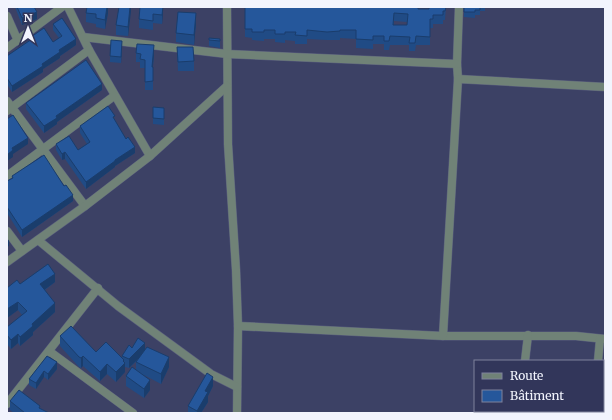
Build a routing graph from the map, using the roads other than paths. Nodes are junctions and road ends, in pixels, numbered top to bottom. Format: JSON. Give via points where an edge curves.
{"nodes":[{"id":1,"x":62,"y":7,"type":"edge"},
{"id":2,"x":68,"y":7,"type":"edge"},
{"id":3,"x":227,"y":7,"type":"edge"},
{"id":4,"x":459,"y":7,"type":"edge"},
{"id":5,"x":7,"y":16,"type":"edge"},
{"id":6,"x":84,"y":37,"type":"junction"},
{"id":7,"x":18,"y":41,"type":"junction"},
{"id":8,"x":7,"y":48,"type":"edge"},
{"id":9,"x":89,"y":50,"type":"junction"},
{"id":10,"x":227,"y":54,"type":"junction"},
{"id":11,"x":457,"y":64,"type":"junction"},
{"id":12,"x":458,"y":79,"type":"junction"},
{"id":13,"x":227,"y":86,"type":"junction"},
{"id":14,"x":605,"y":87,"type":"edge"},
{"id":15,"x":114,"y":96,"type":"junction"},
{"id":16,"x":9,"y":107,"type":"edge"},
{"id":17,"x":43,"y":149,"type":"junction"},
{"id":18,"x":150,"y":156,"type":"junction"},
{"id":19,"x":7,"y":176,"type":"edge"},
{"id":20,"x":85,"y":206,"type":"junction"},
{"id":21,"x":7,"y":232,"type":"edge"},
{"id":22,"x":38,"y":240,"type":"junction"},
{"id":23,"x":22,"y":251,"type":"junction"},
{"id":24,"x":7,"y":262,"type":"edge"},
{"id":25,"x":98,"y":288,"type":"junction"},
{"id":26,"x":238,"y":326,"type":"junction"},
{"id":27,"x":528,"y":335,"type":"junction"},
{"id":28,"x":442,"y":336,"type":"junction"},
{"id":29,"x":602,"y":339,"type":"edge"},
{"id":30,"x":49,"y":351,"type":"junction"},
{"id":31,"x":525,"y":360,"type":"edge"},
{"id":32,"x":598,"y":360,"type":"edge"},
{"id":33,"x":237,"y":386,"type":"junction"},
{"id":34,"x":7,"y":404,"type":"edge"},
{"id":35,"x":133,"y":413,"type":"edge"},
{"id":36,"x":237,"y":413,"type":"edge"}],
"edges":[{"from":1,"to":7,"type":"street"},
{"from":2,"to":6,"type":"street"},
{"from":3,"to":10,"type":"street"},
{"from":4,"to":11,"type":"street"},
{"from":5,"to":7,"type":"street"},
{"from":6,"to":9,"type":"street"},
{"from":6,"to":10,"type":"street"},
{"from":7,"to":8,"type":"street"},
{"from":9,"to":15,"type":"street"},
{"from":9,"to":16,"type":"street"},
{"from":10,"to":11,"type":"street"},
{"from":10,"to":13,"type":"street"},
{"from":11,"to":12,"type":"street"},
{"from":12,"to":14,"type":"street"},
{"from":12,"to":28,"type":"street"},
{"from":13,"to":18,"type":"street"},
{"from":13,"to":26,"type":"street"},
{"from":15,"to":17,"type":"street"},
{"from":15,"to":18,"type":"street"},
{"from":16,"to":17,"type":"street"},
{"from":17,"to":19,"type":"street"},
{"from":17,"to":20,"type":"street"},
{"from":18,"to":20,"type":"street"},
{"from":20,"to":22,"type":"street"},
{"from":21,"to":23,"type":"street"},
{"from":22,"to":23,"type":"street"},
{"from":22,"to":25,"type":"street"},
{"from":23,"to":24,"type":"street"},
{"from":25,"to":30,"type":"street"},
{"from":25,"to":33,"type":"street","via":[[118,306],[211,374]]},
{"from":26,"to":28,"type":"street"},
{"from":26,"to":33,"type":"street"},
{"from":27,"to":28,"type":"street"},
{"from":27,"to":29,"type":"street"},
{"from":27,"to":31,"type":"street"},
{"from":29,"to":32,"type":"street"},
{"from":30,"to":34,"type":"street"},
{"from":30,"to":35,"type":"street"},
{"from":33,"to":36,"type":"street"}]}
